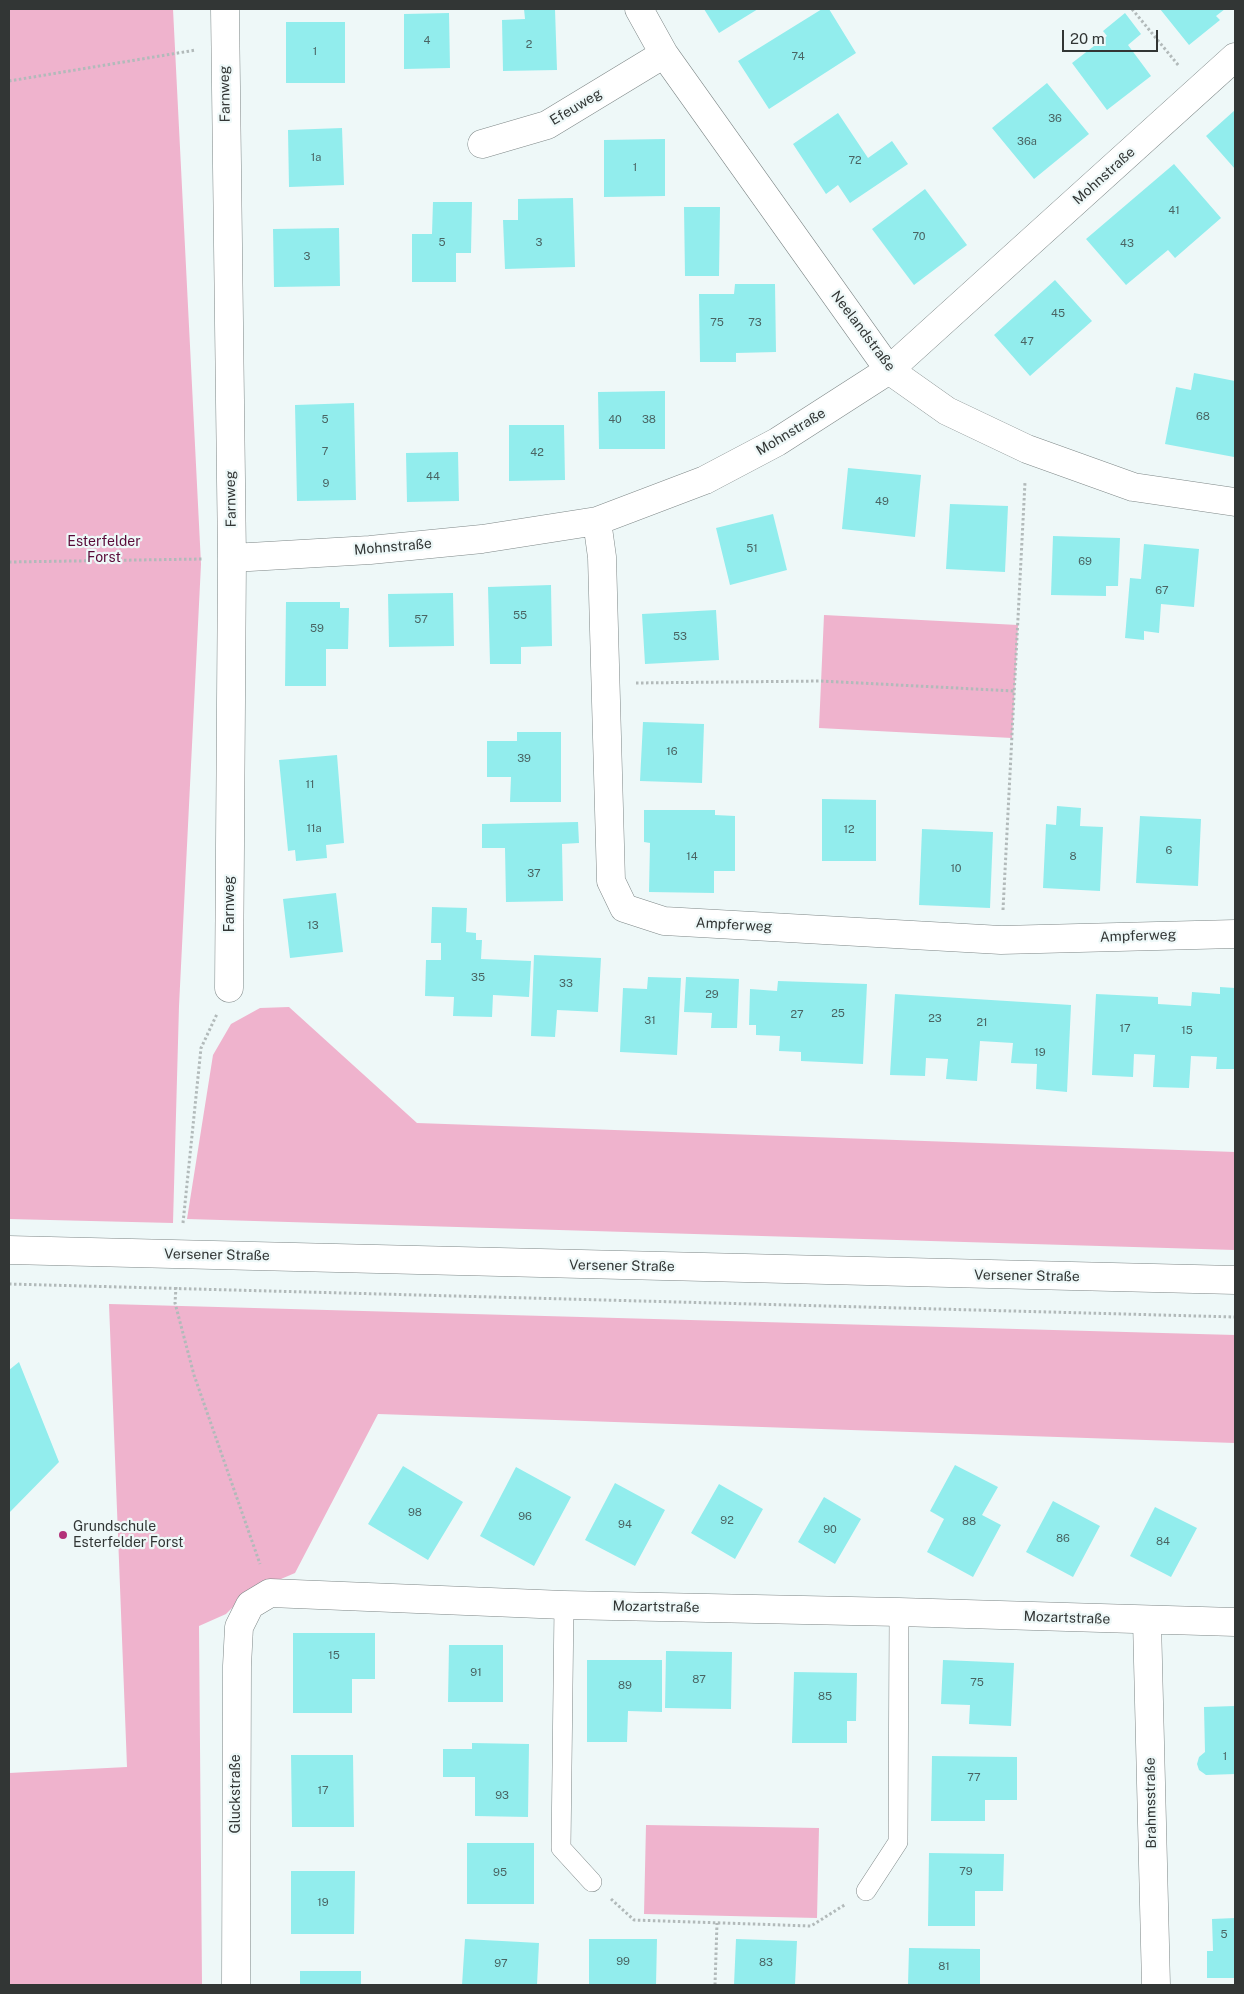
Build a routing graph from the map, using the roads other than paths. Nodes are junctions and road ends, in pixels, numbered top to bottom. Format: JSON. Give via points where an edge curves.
{"nodes":[{"id":1,"x":225,"y":9,"type":"edge"},
{"id":2,"x":639,"y":9,"type":"edge"},
{"id":3,"x":664,"y":54,"type":"junction"},
{"id":4,"x":1235,"y":57,"type":"edge"},
{"id":5,"x":482,"y":144,"type":"dead end"},
{"id":6,"x":889,"y":370,"type":"junction"},
{"id":7,"x":1235,"y":502,"type":"edge"},
{"id":8,"x":597,"y":521,"type":"junction"},
{"id":9,"x":232,"y":558,"type":"junction"},
{"id":10,"x":1235,"y":934,"type":"edge"},
{"id":11,"x":229,"y":988,"type":"road end"},
{"id":12,"x":9,"y":1250,"type":"edge"},
{"id":13,"x":1235,"y":1280,"type":"edge"},
{"id":14,"x":260,"y":1599,"type":"joint"},
{"id":15,"x":564,"y":1605,"type":"junction"},
{"id":16,"x":899,"y":1612,"type":"junction"},
{"id":17,"x":1146,"y":1621,"type":"junction"},
{"id":18,"x":1235,"y":1622,"type":"edge"},
{"id":19,"x":592,"y":1882,"type":"road end"},
{"id":20,"x":866,"y":1891,"type":"road end"},
{"id":21,"x":236,"y":1985,"type":"edge"},
{"id":22,"x":1156,"y":1985,"type":"edge"}],
"edges":[{"from":1,"to":9,"type":"street","name":"Farnweg"},
{"from":2,"to":3,"type":"street","name":"Neelandstraße"},
{"from":3,"to":5,"type":"street","name":"Efeuweg","via":[[547,124]]},
{"from":3,"to":6,"type":"street","name":"Neelandstraße"},
{"from":4,"to":6,"type":"street","name":"Mohnstraße"},
{"from":6,"to":7,"type":"street","name":"Neelandstraße","via":[[947,411],[1027,449],[1133,487]]},
{"from":6,"to":8,"type":"street","name":"Mohnstraße","via":[[777,442],[705,480]]},
{"from":8,"to":9,"type":"street","name":"Mohnstraße","via":[[482,539]]},
{"from":8,"to":10,"type":"street","name":"Ampferweg","via":[[602,557],[611,881],[624,908],[664,921],[1001,940]]},
{"from":9,"to":11,"type":"street","name":"Farnweg"},
{"from":12,"to":13,"type":"street","name":"Versener Straße"},
{"from":14,"to":15,"type":"street","name":"Mozartstraße"},
{"from":14,"to":21,"type":"street","name":"Gluckstraße","via":[[239,1627]]},
{"from":15,"to":16,"type":"street","name":"Mozartstraße"},
{"from":15,"to":19,"type":"lane","via":[[560,1848]]},
{"from":16,"to":17,"type":"street","name":"Mozartstraße"},
{"from":16,"to":20,"type":"lane","via":[[898,1842]]},
{"from":17,"to":18,"type":"street","name":"Mozartstraße"},
{"from":17,"to":22,"type":"street","name":"Brahmsstraße"}]}
